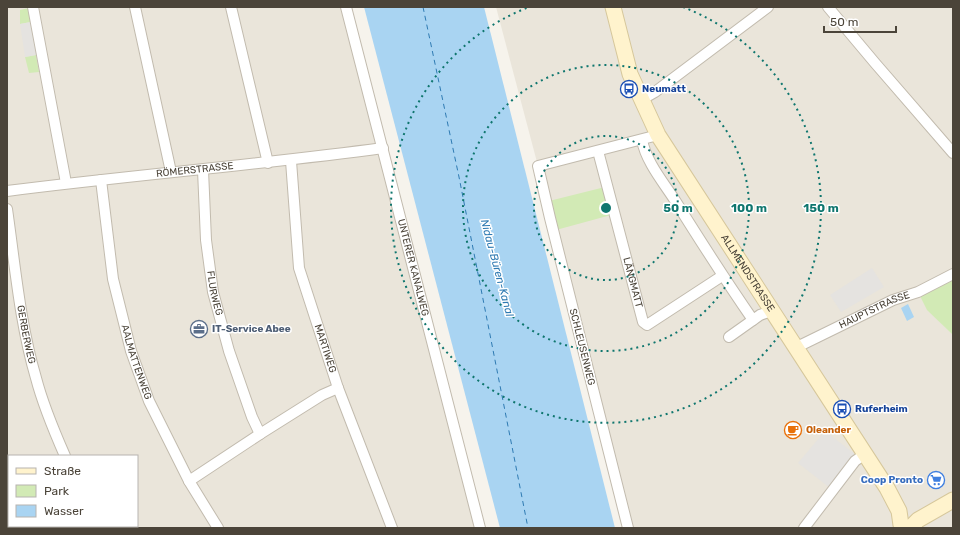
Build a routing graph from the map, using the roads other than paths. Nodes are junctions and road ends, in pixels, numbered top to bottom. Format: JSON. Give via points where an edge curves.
{"nodes":[{"id":1,"x":33,"y":7,"type":"edge"},
{"id":2,"x":135,"y":7,"type":"edge"},
{"id":3,"x":231,"y":7,"type":"edge"},
{"id":4,"x":346,"y":7,"type":"edge"},
{"id":5,"x":613,"y":7,"type":"edge"},
{"id":6,"x":768,"y":7,"type":"edge"},
{"id":7,"x":828,"y":7,"type":"edge"},
{"id":8,"x":641,"y":100,"type":"junction"},
{"id":9,"x":658,"y":135,"type":"junction"},
{"id":10,"x":642,"y":140,"type":"junction"},
{"id":11,"x":383,"y":148,"type":"junction"},
{"id":12,"x":598,"y":151,"type":"junction"},
{"id":13,"x":953,"y":152,"type":"edge"},
{"id":14,"x":291,"y":161,"type":"junction"},
{"id":15,"x":268,"y":163,"type":"junction"},
{"id":16,"x":203,"y":170,"type":"junction"},
{"id":17,"x":171,"y":172,"type":"junction"},
{"id":18,"x":101,"y":180,"type":"junction"},
{"id":19,"x":66,"y":183,"type":"junction"},
{"id":20,"x":7,"y":191,"type":"edge"},
{"id":21,"x":7,"y":209,"type":"edge"},
{"id":22,"x":953,"y":274,"type":"edge"},
{"id":23,"x":722,"y":276,"type":"junction"},
{"id":24,"x":772,"y":311,"type":"junction"},
{"id":25,"x":753,"y":320,"type":"junction"},
{"id":26,"x":729,"y":337,"type":"dead end"},
{"id":27,"x":795,"y":348,"type":"junction"},
{"id":28,"x":338,"y":388,"type":"junction"},
{"id":29,"x":260,"y":434,"type":"junction"},
{"id":30,"x":865,"y":454,"type":"junction"},
{"id":31,"x":65,"y":455,"type":"edge"},
{"id":32,"x":189,"y":481,"type":"junction"},
{"id":33,"x":953,"y":500,"type":"edge"},
{"id":34,"x":906,"y":527,"type":"edge"},
{"id":35,"x":218,"y":528,"type":"edge"},
{"id":36,"x":392,"y":528,"type":"edge"},
{"id":37,"x":480,"y":528,"type":"edge"},
{"id":38,"x":628,"y":528,"type":"edge"},
{"id":39,"x":804,"y":528,"type":"edge"}],
"edges":[{"from":1,"to":19,"type":"street"},
{"from":2,"to":17,"type":"street"},
{"from":3,"to":15,"type":"street"},
{"from":4,"to":11,"type":"street","name":"UNTERER KANALWEG"},
{"from":5,"to":8,"type":"main road","name":"ALLMENDSTRASSE","via":[[630,74]]},
{"from":6,"to":8,"type":"street"},
{"from":7,"to":13,"type":"street"},
{"from":8,"to":9,"type":"main road","name":"ALLMENDSTRASSE"},
{"from":9,"to":10,"type":"street"},
{"from":9,"to":24,"type":"main road","name":"ALLMENDSTRASSE"},
{"from":10,"to":12,"type":"street"},
{"from":10,"to":23,"type":"street","via":[[644,151]]},
{"from":11,"to":14,"type":"street","name":"RÖMERSTRASSE"},
{"from":11,"to":37,"type":"street","name":"UNTERER KANALWEG"},
{"from":12,"to":23,"type":"street","name":"LÄNGMATT","via":[[643,322],[647,325]]},
{"from":12,"to":38,"type":"street","name":"SCHLEUSENWEG","via":[[538,166]]},
{"from":14,"to":15,"type":"street","name":"RÖMERSTRASSE"},
{"from":14,"to":28,"type":"street","name":"MARTIWEG","via":[[299,268]]},
{"from":15,"to":16,"type":"street","name":"RÖMERSTRASSE"},
{"from":16,"to":17,"type":"street","name":"RÖMERSTRASSE"},
{"from":16,"to":29,"type":"street","name":"FLURWEG","via":[[206,240],[213,292],[229,351]]},
{"from":17,"to":18,"type":"street","name":"RÖMERSTRASSE"},
{"from":18,"to":19,"type":"street","name":"RÖMERSTRASSE"},
{"from":18,"to":32,"type":"street","name":"AALMATTENWEG","via":[[113,278],[131,351],[148,401]]},
{"from":19,"to":20,"type":"street","name":"RÖMERSTRASSE"},
{"from":21,"to":31,"type":"street","name":"GERBERWEG","via":[[21,312],[29,349],[36,378]]},
{"from":22,"to":27,"type":"street","name":"HAUPTSTRASSE"},
{"from":23,"to":25,"type":"street"},
{"from":24,"to":25,"type":"street"},
{"from":24,"to":27,"type":"main road","name":"ALLMENDSTRASSE"},
{"from":25,"to":26,"type":"street"},
{"from":27,"to":30,"type":"main road","name":"ALLMENDSTRASSE"},
{"from":28,"to":29,"type":"street","via":[[322,395]]},
{"from":28,"to":36,"type":"street","name":"MARTIWEG"},
{"from":29,"to":32,"type":"street"},
{"from":30,"to":34,"type":"main road","name":"ALLMENDSTRASSE","via":[[895,502]]},
{"from":30,"to":39,"type":"street","via":[[855,461]]},
{"from":32,"to":35,"type":"street","name":"AALMATTENWEG"},
{"from":33,"to":34,"type":"main road"}]}
